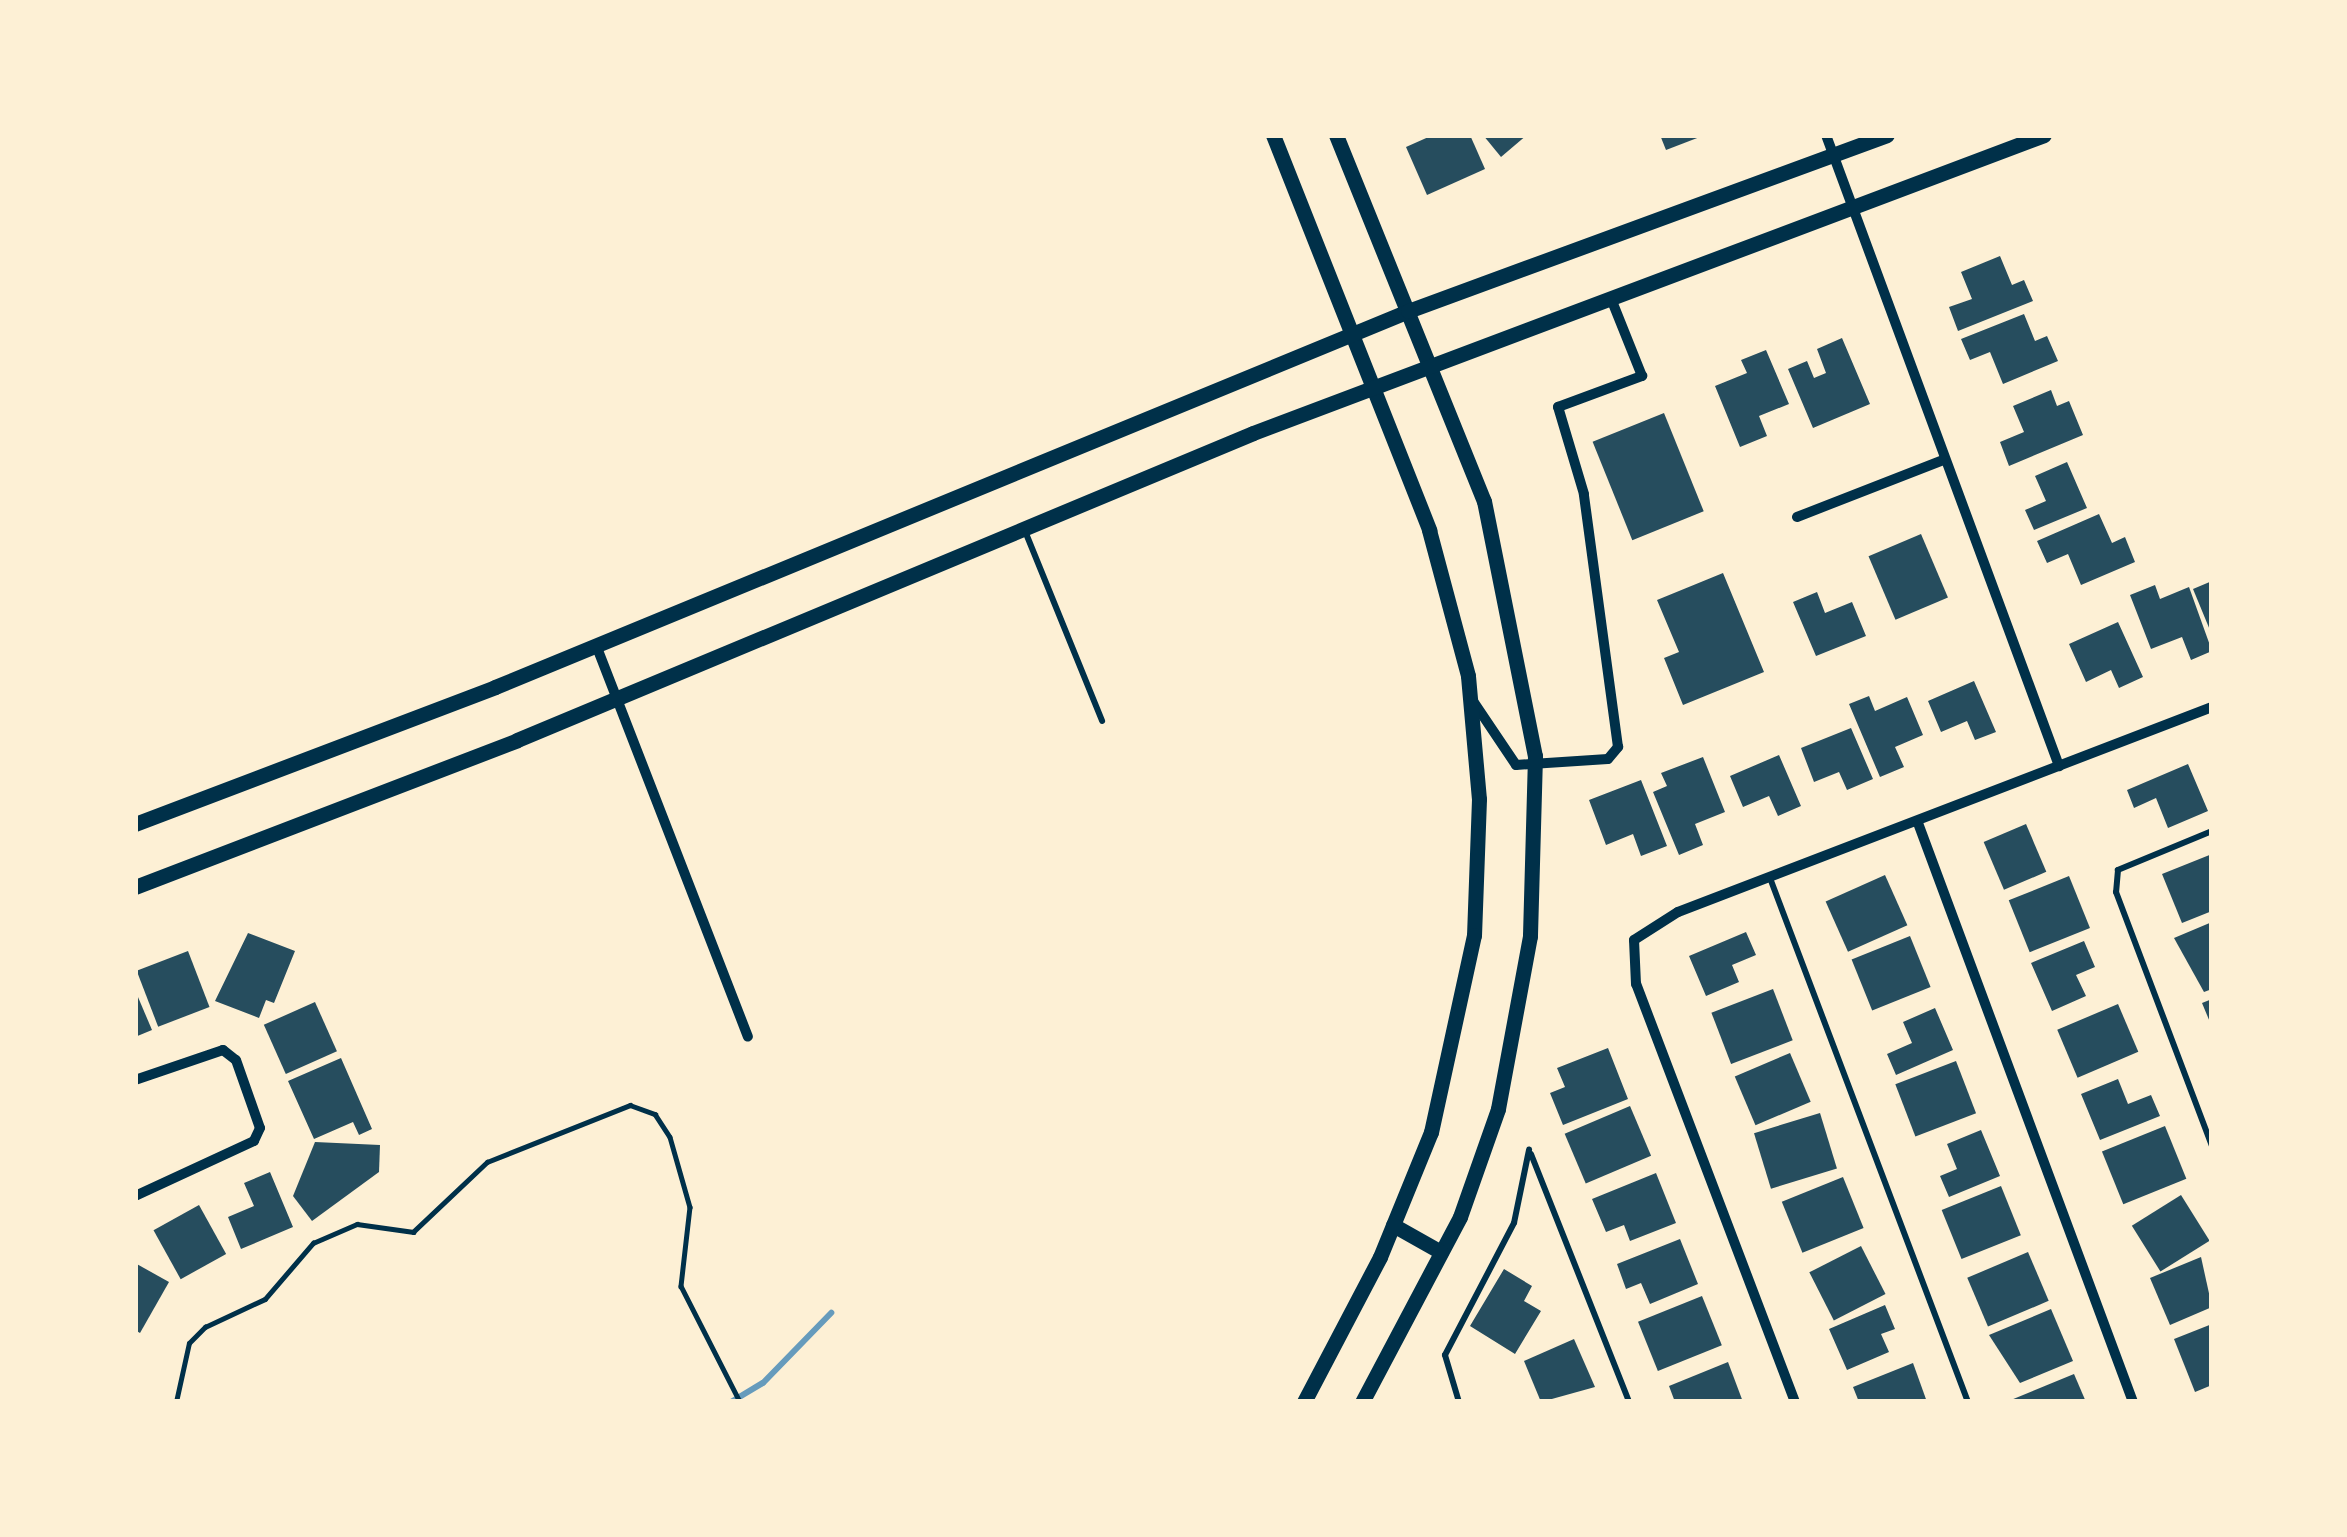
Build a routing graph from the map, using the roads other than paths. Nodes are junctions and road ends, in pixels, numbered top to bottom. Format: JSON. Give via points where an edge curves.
{"nodes":[{"id":1,"x":1273,"y":135,"type":"edge"},
{"id":2,"x":1336,"y":135,"type":"edge"},
{"id":3,"x":1826,"y":135,"type":"edge"},
{"id":4,"x":1887,"y":135,"type":"edge"},
{"id":5,"x":2044,"y":135,"type":"edge"},
{"id":6,"x":1834,"y":156,"type":"junction"},
{"id":7,"x":1853,"y":210,"type":"junction"},
{"id":8,"x":1612,"y":301,"type":"junction"},
{"id":9,"x":1408,"y":311,"type":"junction"},
{"id":10,"x":1353,"y":334,"type":"junction"},
{"id":11,"x":1429,"y":367,"type":"junction"},
{"id":12,"x":1375,"y":388,"type":"junction"},
{"id":13,"x":1942,"y":460,"type":"junction"},
{"id":14,"x":1797,"y":517,"type":"dead end"},
{"id":15,"x":1024,"y":528,"type":"junction"},
{"id":16,"x":596,"y":645,"type":"junction"},
{"id":17,"x":616,"y":698,"type":"junction"},
{"id":18,"x":1471,"y":698,"type":"junction"},
{"id":19,"x":2212,"y":707,"type":"edge"},
{"id":20,"x":1102,"y":721,"type":"dead end"},
{"id":21,"x":2059,"y":766,"type":"junction"},
{"id":22,"x":1535,"y":767,"type":"junction"},
{"id":23,"x":135,"y":824,"type":"edge"},
{"id":24,"x":1918,"y":824,"type":"junction"},
{"id":25,"x":2212,"y":831,"type":"edge"},
{"id":26,"x":1770,"y":878,"type":"junction"},
{"id":27,"x":135,"y":886,"type":"edge"},
{"id":28,"x":748,"y":1036,"type":"dead end"},
{"id":29,"x":135,"y":1080,"type":"edge"},
{"id":30,"x":2212,"y":1146,"type":"edge"},
{"id":31,"x":135,"y":1196,"type":"edge"},
{"id":32,"x":1393,"y":1225,"type":"junction"},
{"id":33,"x":1442,"y":1252,"type":"junction"},
{"id":34,"x":1304,"y":1402,"type":"edge"},
{"id":35,"x":1362,"y":1402,"type":"edge"},
{"id":36,"x":1459,"y":1402,"type":"edge"},
{"id":37,"x":1629,"y":1402,"type":"edge"},
{"id":38,"x":1795,"y":1402,"type":"edge"},
{"id":39,"x":1968,"y":1402,"type":"edge"},
{"id":40,"x":2133,"y":1402,"type":"edge"}],
"edges":[{"from":1,"to":10,"type":"main road"},
{"from":2,"to":9,"type":"main road"},
{"from":3,"to":6,"type":"street"},
{"from":4,"to":6,"type":"main road"},
{"from":5,"to":7,"type":"main road"},
{"from":6,"to":7,"type":"street"},
{"from":6,"to":9,"type":"main road"},
{"from":7,"to":8,"type":"main road"},
{"from":7,"to":13,"type":"street"},
{"from":8,"to":11,"type":"main road"},
{"from":8,"to":22,"type":"street","via":[[1642,376],[1558,407],[1584,494],[1618,748],[1609,758]]},
{"from":9,"to":10,"type":"main road"},
{"from":9,"to":11,"type":"main road"},
{"from":10,"to":12,"type":"main road"},
{"from":10,"to":16,"type":"main road"},
{"from":11,"to":12,"type":"main road"},
{"from":11,"to":22,"type":"main road","via":[[1499,551]]},
{"from":12,"to":15,"type":"main road"},
{"from":12,"to":18,"type":"main road","via":[[1429,530]]},
{"from":13,"to":14,"type":"street"},
{"from":13,"to":21,"type":"street"},
{"from":15,"to":17,"type":"main road"},
{"from":15,"to":20,"type":"lane"},
{"from":16,"to":17,"type":"street"},
{"from":16,"to":23,"type":"main road"},
{"from":17,"to":27,"type":"main road"},
{"from":17,"to":28,"type":"street"},
{"from":18,"to":22,"type":"street","via":[[1505,754]]},
{"from":18,"to":32,"type":"main road","via":[[1479,799],[1474,935],[1431,1132]]},
{"from":19,"to":21,"type":"street"},
{"from":21,"to":24,"type":"street"},
{"from":22,"to":33,"type":"main road","via":[[1523,990],[1498,1109]]},
{"from":24,"to":26,"type":"street"},
{"from":24,"to":40,"type":"street"},
{"from":25,"to":30,"type":"lane","via":[[2118,869],[2116,892]]},
{"from":26,"to":38,"type":"street","via":[[1678,912],[1634,940],[1636,984]]},
{"from":26,"to":39,"type":"lane"},
{"from":29,"to":31,"type":"street","via":[[223,1050],[236,1060],[260,1128],[254,1141]]},
{"from":32,"to":33,"type":"main road"},
{"from":32,"to":34,"type":"main road"},
{"from":33,"to":35,"type":"main road"},
{"from":36,"to":37,"type":"lane","via":[[1445,1355],[1514,1223],[1529,1150]]}]}
